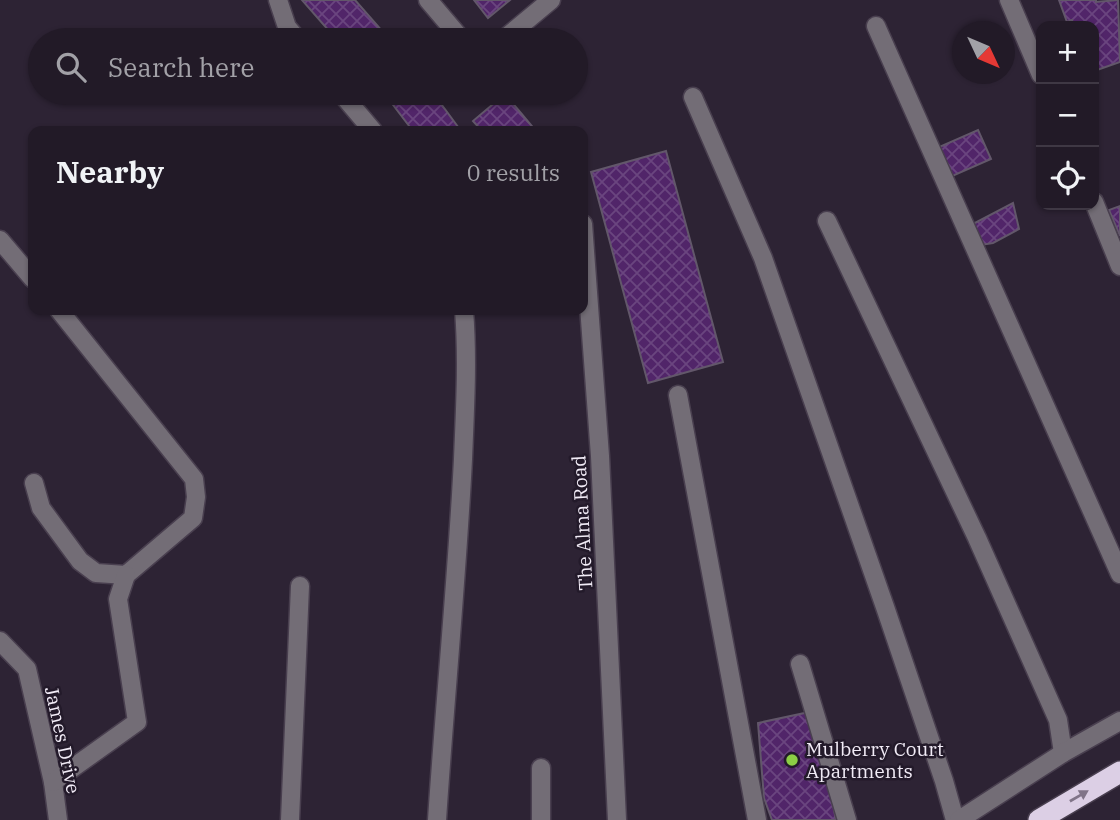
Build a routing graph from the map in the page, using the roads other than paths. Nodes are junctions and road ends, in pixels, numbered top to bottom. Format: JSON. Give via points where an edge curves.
{"nodes":[{"id":1,"x":278,"y":0,"type":"edge"},
{"id":2,"x":428,"y":0,"type":"edge"},
{"id":3,"x":551,"y":0,"type":"edge"},
{"id":4,"x":1009,"y":0,"type":"edge"},
{"id":5,"x":876,"y":26,"type":"dead end"},
{"id":6,"x":288,"y":28,"type":"edge"},
{"id":7,"x":452,"y":28,"type":"edge"},
{"id":8,"x":517,"y":28,"type":"edge"},
{"id":9,"x":1036,"y":63,"type":"edge"},
{"id":10,"x":693,"y":97,"type":"dead end"},
{"id":11,"x":351,"y":105,"type":"edge"},
{"id":12,"x":369,"y":126,"type":"edge"},
{"id":13,"x":1097,"y":210,"type":"edge"},
{"id":14,"x":827,"y":221,"type":"dead end"},
{"id":15,"x":0,"y":240,"type":"edge"},
{"id":16,"x":1120,"y":266,"type":"edge"},
{"id":17,"x":28,"y":273,"type":"edge"},
{"id":18,"x":588,"y":292,"type":"edge"},
{"id":19,"x":63,"y":315,"type":"edge"},
{"id":20,"x":464,"y":315,"type":"edge"},
{"id":21,"x":678,"y":396,"type":"dead end"},
{"id":22,"x":34,"y":483,"type":"dead end"},
{"id":23,"x":127,"y":575,"type":"junction"},
{"id":24,"x":1120,"y":575,"type":"edge"},
{"id":25,"x":300,"y":586,"type":"dead end"},
{"id":26,"x":0,"y":641,"type":"edge"},
{"id":27,"x":800,"y":664,"type":"dead end"},
{"id":28,"x":1120,"y":721,"type":"edge"},
{"id":29,"x":1063,"y":753,"type":"junction"},
{"id":30,"x":541,"y":768,"type":"dead end"},
{"id":31,"x":1120,"y":772,"type":"edge"},
{"id":32,"x":53,"y":782,"type":"junction"},
{"id":33,"x":58,"y":820,"type":"edge"},
{"id":34,"x":290,"y":820,"type":"edge"},
{"id":35,"x":437,"y":820,"type":"edge"},
{"id":36,"x":541,"y":820,"type":"edge"},
{"id":37,"x":617,"y":820,"type":"edge"},
{"id":38,"x":757,"y":820,"type":"edge"},
{"id":39,"x":847,"y":820,"type":"edge"},
{"id":40,"x":957,"y":820,"type":"edge"},
{"id":41,"x":1039,"y":820,"type":"edge"}],
"edges":[{"from":1,"to":6,"type":"street"},
{"from":2,"to":7,"type":"street"},
{"from":3,"to":8,"type":"street"},
{"from":4,"to":9,"type":"street"},
{"from":5,"to":24,"type":"street"},
{"from":10,"to":40,"type":"street","via":[[763,258]]},
{"from":11,"to":12,"type":"street"},
{"from":13,"to":16,"type":"street"},
{"from":14,"to":29,"type":"street","via":[[1058,720]]},
{"from":15,"to":17,"type":"street"},
{"from":18,"to":37,"type":"street","name":"The Alma Road"},
{"from":19,"to":23,"type":"street","via":[[194,479],[193,518]]},
{"from":20,"to":35,"type":"street","via":[[461,496]]},
{"from":21,"to":38,"type":"street"},
{"from":22,"to":23,"type":"street","via":[[41,508],[80,561],[96,573]]},
{"from":23,"to":32,"type":"street","via":[[118,599],[137,722]]},
{"from":25,"to":34,"type":"street"},
{"from":26,"to":32,"type":"street","name":"James Drive","via":[[27,669]]},
{"from":27,"to":39,"type":"street"},
{"from":28,"to":29,"type":"street"},
{"from":29,"to":40,"type":"street"},
{"from":30,"to":36,"type":"street"},
{"from":41,"to":31,"type":"highway","one_way":true},
{"from":32,"to":33,"type":"street","name":"James Drive"}]}
